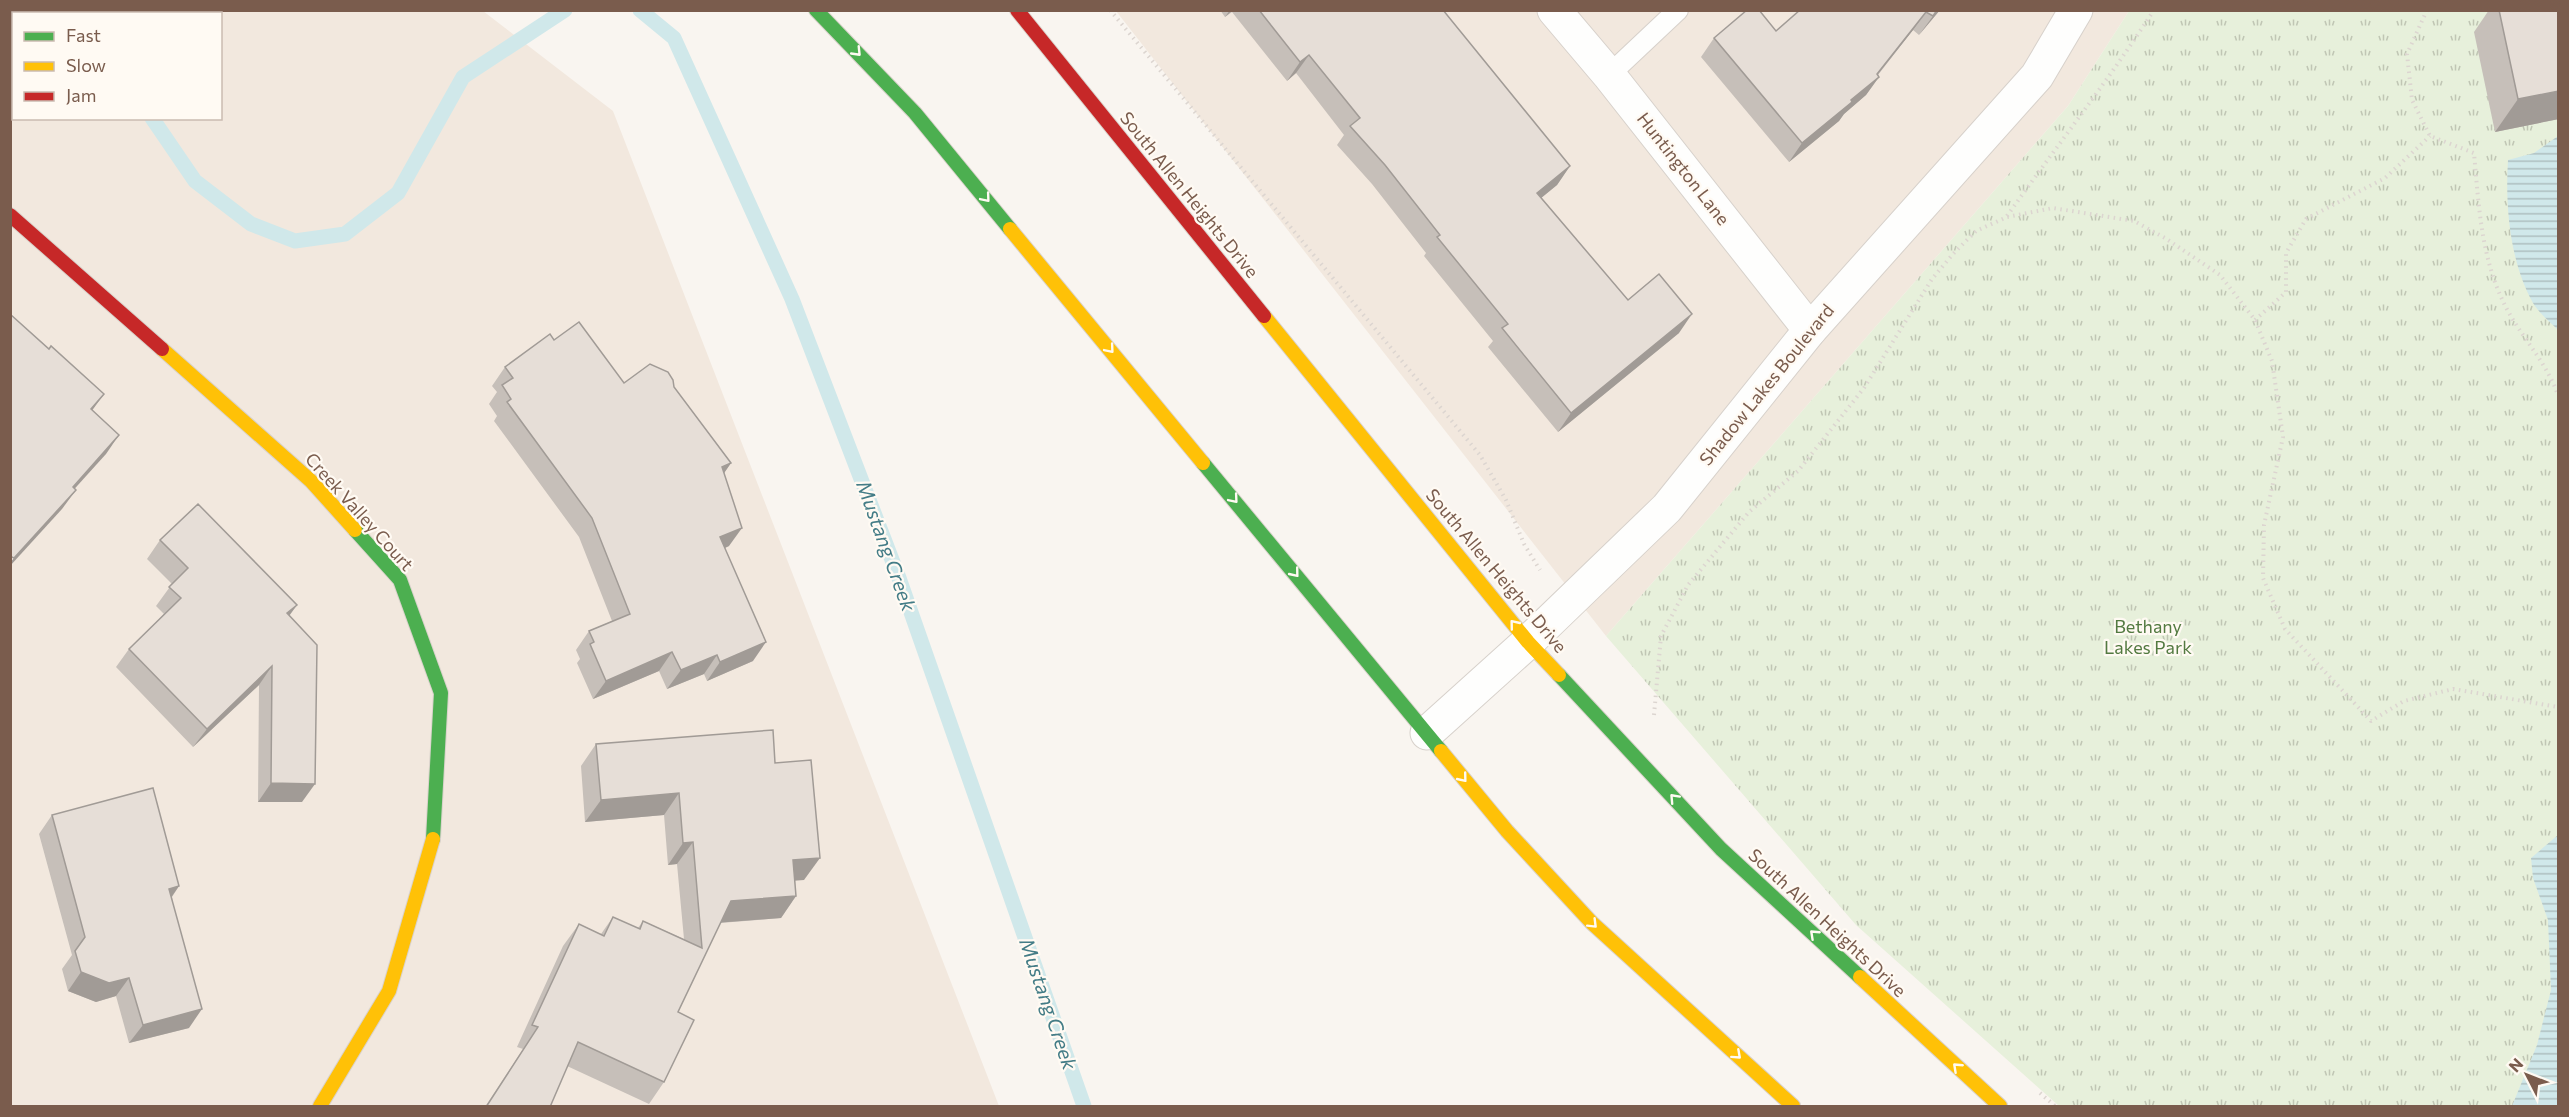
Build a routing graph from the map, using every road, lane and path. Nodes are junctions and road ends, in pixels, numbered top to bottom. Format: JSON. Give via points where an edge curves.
{"nodes":[{"id":1,"x":816,"y":10,"type":"edge"},
{"id":2,"x":1017,"y":10,"type":"edge"},
{"id":3,"x":1110,"y":10,"type":"edge"},
{"id":4,"x":1554,"y":10,"type":"edge"},
{"id":5,"x":1678,"y":10,"type":"edge"},
{"id":6,"x":2076,"y":10,"type":"edge"},
{"id":7,"x":2154,"y":10,"type":"edge"},
{"id":8,"x":2427,"y":10,"type":"edge"},
{"id":9,"x":1609,"y":75,"type":"junction"},
{"id":10,"x":2430,"y":136,"type":"junction"},
{"id":11,"x":10,"y":214,"type":"edge"},
{"id":12,"x":2007,"y":217,"type":"junction"},
{"id":13,"x":2255,"y":320,"type":"junction"},
{"id":14,"x":1810,"y":330,"type":"junction"},
{"id":15,"x":2559,"y":395,"type":"edge"},
{"id":16,"x":1540,"y":570,"type":"dead end"},
{"id":17,"x":1528,"y":642,"type":"junction"},
{"id":18,"x":2559,"y":707,"type":"edge"},
{"id":19,"x":1653,"y":715,"type":"dead end"},
{"id":20,"x":1426,"y":733,"type":"junction"},
{"id":21,"x":320,"y":1107,"type":"edge"},
{"id":22,"x":1793,"y":1107,"type":"edge"},
{"id":23,"x":2000,"y":1107,"type":"edge"}],
"edges":[{"from":1,"to":20,"type":"main road","one_way":true,"via":[[915,112]]},
{"from":17,"to":2,"type":"main road","name":"South Allen Heights Drive","one_way":true},
{"from":3,"to":16,"type":"path","via":[[1480,455]]},
{"from":4,"to":9,"type":"street","name":"Huntington Lane"},
{"from":5,"to":9,"type":"lane"},
{"from":6,"to":14,"type":"street","name":"Shadow Lakes Boulevard","via":[[2037,76]]},
{"from":7,"to":12,"type":"path","via":[[2109,80]]},
{"from":8,"to":10,"type":"path","via":[[2407,54],[2412,100]]},
{"from":9,"to":14,"type":"street","name":"Huntington Lane"},
{"from":10,"to":13,"type":"path","via":[[2385,178],[2306,219],[2286,253],[2286,292]]},
{"from":10,"to":15,"type":"path","via":[[2474,153],[2482,242],[2508,311],[2551,375]]},
{"from":11,"to":21,"type":"main road","name":"Creek Valley Court","via":[[311,481],[400,580],[441,693],[433,842],[389,991]]},
{"from":12,"to":13,"type":"path","via":[[2053,208],[2134,221],[2220,275]]},
{"from":12,"to":19,"type":"path","via":[[1976,231],[1953,254],[1932,279],[1864,388],[1798,471],[1749,512],[1688,585],[1661,636]]},
{"from":13,"to":18,"type":"path","via":[[2272,361],[2283,437],[2264,525],[2263,578],[2285,629],[2371,721],[2404,700],[2453,689]]},
{"from":14,"to":17,"type":"street","name":"Shadow Lakes Boulevard","via":[[1667,508]]},
{"from":17,"to":20,"type":"street","name":"Shadow Lakes Boulevard"},
{"from":23,"to":17,"type":"main road","name":"South Allen Heights Drive","one_way":true,"via":[[1721,849]]},
{"from":20,"to":22,"type":"main road","one_way":true,"via":[[1507,831],[1592,923]]}]}
